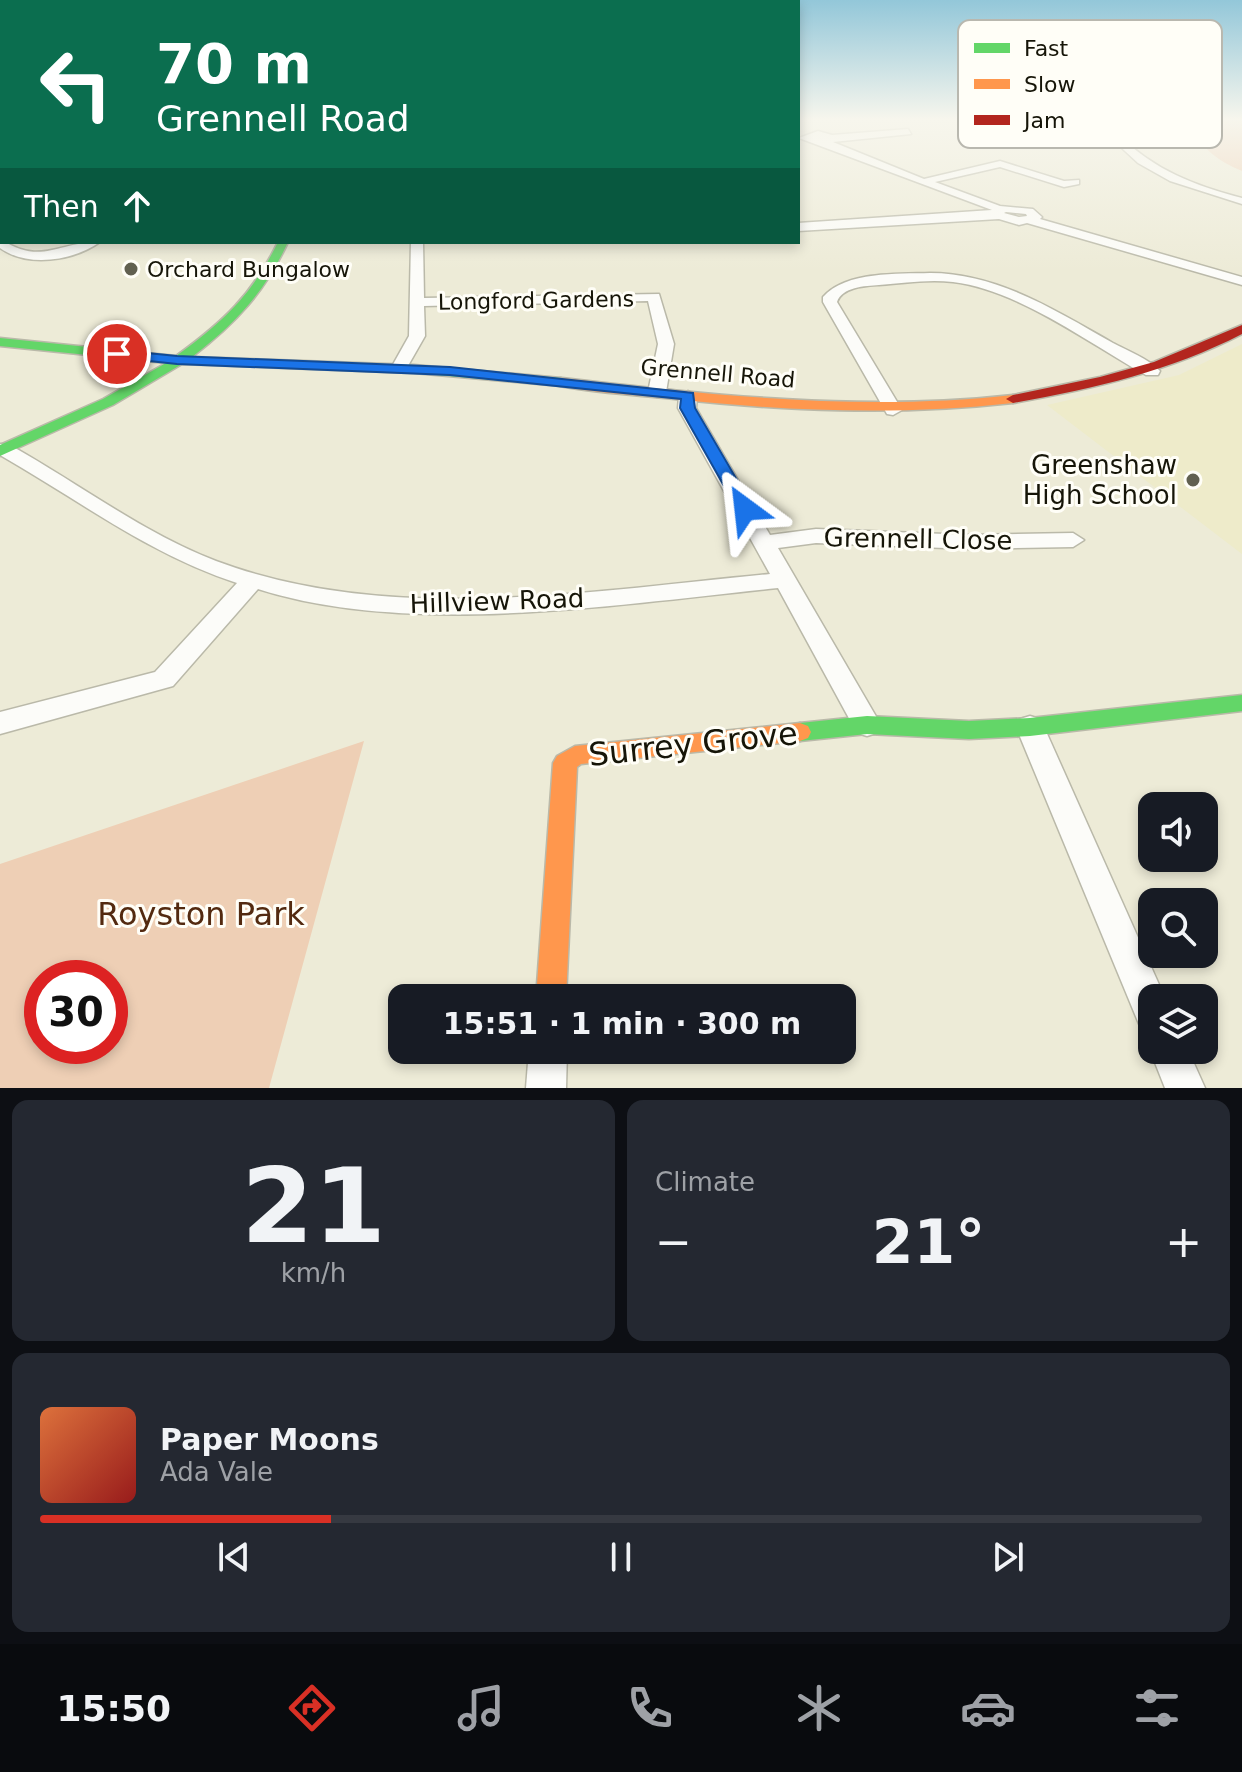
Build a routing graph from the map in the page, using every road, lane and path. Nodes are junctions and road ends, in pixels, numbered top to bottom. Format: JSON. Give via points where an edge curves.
{"nodes":[{"id":1,"x":895,"y":170,"type":"edge"},
{"id":2,"x":975,"y":170,"type":"edge"},
{"id":3,"x":1018,"y":170,"type":"edge"},
{"id":4,"x":1158,"y":170,"type":"edge"},
{"id":5,"x":922,"y":182,"type":"junction"},
{"id":6,"x":1075,"y":182,"type":"dead end"},
{"id":7,"x":1242,"y":201,"type":"edge"},
{"id":8,"x":998,"y":212,"type":"junction"},
{"id":9,"x":800,"y":227,"type":"edge"},
{"id":10,"x":2,"y":244,"type":"edge"},
{"id":11,"x":87,"y":244,"type":"edge"},
{"id":12,"x":282,"y":244,"type":"edge"},
{"id":13,"x":417,"y":244,"type":"edge"},
{"id":14,"x":1242,"y":281,"type":"edge"},
{"id":15,"x":417,"y":302,"type":"junction"},
{"id":16,"x":1242,"y":329,"type":"edge"},
{"id":17,"x":0,"y":342,"type":"edge"},
{"id":18,"x":177,"y":360,"type":"junction"},
{"id":19,"x":399,"y":368,"type":"junction"},
{"id":20,"x":1152,"y":371,"type":"junction"},
{"id":21,"x":657,"y":392,"type":"junction"},
{"id":22,"x":688,"y":396,"type":"junction"},
{"id":23,"x":893,"y":410,"type":"junction"},
{"id":24,"x":2,"y":450,"type":"edge"},
{"id":25,"x":1073,"y":540,"type":"dead end"},
{"id":26,"x":764,"y":543,"type":"junction"},
{"id":27,"x":254,"y":579,"type":"junction"},
{"id":28,"x":786,"y":580,"type":"junction"},
{"id":29,"x":1242,"y":703,"type":"edge"},
{"id":30,"x":0,"y":723,"type":"edge"},
{"id":31,"x":867,"y":725,"type":"junction"},
{"id":32,"x":1030,"y":727,"type":"junction"},
{"id":33,"x":552,"y":984,"type":"edge"},
{"id":34,"x":1140,"y":984,"type":"edge"},
{"id":35,"x":547,"y":1064,"type":"edge"},
{"id":36,"x":1175,"y":1064,"type":"edge"},
{"id":37,"x":546,"y":1088,"type":"edge"},
{"id":38,"x":1185,"y":1088,"type":"edge"}],
"edges":[{"from":1,"to":5,"type":"street"},
{"from":2,"to":5,"type":"street"},
{"from":3,"to":6,"type":"street","via":[[1064,184]]},
{"from":4,"to":7,"type":"street"},
{"from":5,"to":8,"type":"street"},
{"from":8,"to":9,"type":"street"},
{"from":8,"to":14,"type":"street","via":[[1029,211],[1036,217],[1030,220]]},
{"from":10,"to":11,"type":"street","via":[[30,256]]},
{"from":12,"to":18,"type":"street","via":[[271,272],[247,304]]},
{"from":13,"to":15,"type":"street"},
{"from":15,"to":19,"type":"street","via":[[417,336]]},
{"from":15,"to":21,"type":"street","name":"Longford Gardens","via":[[654,297],[666,344]]},
{"from":16,"to":20,"type":"street","name":"Grennell Road"},
{"from":17,"to":18,"type":"street","name":"Grennell Road"},
{"from":18,"to":19,"type":"street","name":"Grennell Road"},
{"from":18,"to":24,"type":"street"},
{"from":19,"to":21,"type":"street","name":"Grennell Road"},
{"from":20,"to":23,"type":"street","name":"Grennell Road","via":[[1031,398]]},
{"from":20,"to":23,"type":"street","via":[[980,283],[926,277],[842,288],[830,302]]},
{"from":21,"to":22,"type":"street","name":"Grennell Road"},
{"from":22,"to":23,"type":"street","name":"Grennell Road"},
{"from":22,"to":26,"type":"street","via":[[687,408]]},
{"from":24,"to":27,"type":"street","name":"Hillview Road","via":[[173,548]]},
{"from":25,"to":26,"type":"street","name":"Grennell Close","via":[[816,536]]},
{"from":26,"to":28,"type":"street"},
{"from":27,"to":28,"type":"street","name":"Hillview Road","via":[[369,601],[466,606]]},
{"from":27,"to":30,"type":"street","via":[[164,679]]},
{"from":28,"to":31,"type":"street"},
{"from":29,"to":32,"type":"street","name":"Surrey Grove"},
{"from":31,"to":32,"type":"street","name":"Surrey Grove"},
{"from":31,"to":33,"type":"street","name":"Surrey Grove","via":[[575,755],[565,763]]},
{"from":32,"to":34,"type":"street"},
{"from":35,"to":37,"type":"street"},
{"from":36,"to":38,"type":"street"}]}
